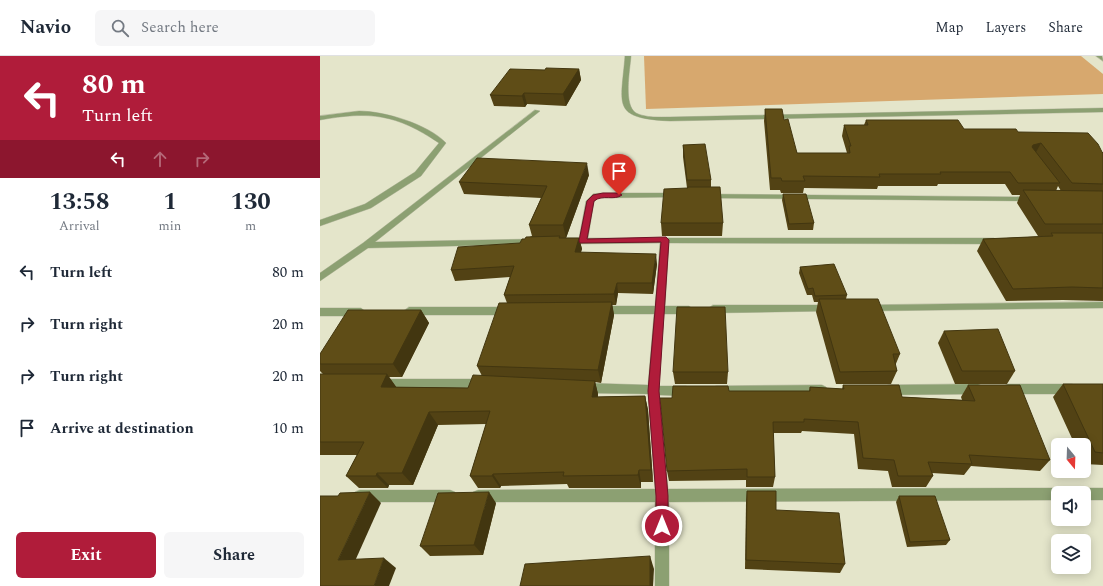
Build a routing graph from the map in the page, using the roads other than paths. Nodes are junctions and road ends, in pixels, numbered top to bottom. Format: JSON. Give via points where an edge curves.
{"nodes":[{"id":1,"x":628,"y":56,"type":"edge"},
{"id":2,"x":1099,"y":56,"type":"edge"},
{"id":3,"x":1103,"y":59,"type":"edge"},
{"id":4,"x":1103,"y":110,"type":"edge"},
{"id":5,"x":536,"y":111,"type":"dead end"},
{"id":6,"x":320,"y":118,"type":"edge"},
{"id":7,"x":682,"y":196,"type":"edge"},
{"id":8,"x":698,"y":196,"type":"edge"},
{"id":9,"x":1038,"y":199,"type":"edge"},
{"id":10,"x":320,"y":223,"type":"edge"},
{"id":11,"x":666,"y":240,"type":"junction"},
{"id":12,"x":583,"y":241,"type":"junction"},
{"id":13,"x":1000,"y":241,"type":"edge"},
{"id":14,"x":544,"y":242,"type":"edge"},
{"id":15,"x":560,"y":242,"type":"edge"},
{"id":16,"x":366,"y":245,"type":"junction"},
{"id":17,"x":320,"y":278,"type":"edge"},
{"id":18,"x":1103,"y":305,"type":"edge"},
{"id":19,"x":843,"y":308,"type":"edge"},
{"id":20,"x":858,"y":308,"type":"edge"},
{"id":21,"x":589,"y":310,"type":"edge"},
{"id":22,"x":661,"y":310,"type":"junction"},
{"id":23,"x":518,"y":311,"type":"edge"},
{"id":24,"x":320,"y":312,"type":"edge"},
{"id":25,"x":367,"y":312,"type":"edge"},
{"id":26,"x":399,"y":312,"type":"edge"},
{"id":27,"x":367,"y":383,"type":"edge"},
{"id":28,"x":492,"y":384,"type":"edge"},
{"id":29,"x":576,"y":388,"type":"edge"},
{"id":30,"x":1079,"y":389,"type":"edge"},
{"id":31,"x":835,"y":390,"type":"edge"},
{"id":32,"x":874,"y":390,"type":"edge"},
{"id":33,"x":654,"y":391,"type":"junction"},
{"id":34,"x":1051,"y":494,"type":"edge"},
{"id":35,"x":1091,"y":494,"type":"edge"},
{"id":36,"x":1103,"y":494,"type":"edge"},
{"id":37,"x":350,"y":496,"type":"edge"},
{"id":38,"x":662,"y":496,"type":"junction"},
{"id":39,"x":662,"y":586,"type":"edge"}],
"edges":[{"from":1,"to":4,"type":"street","via":[[625,100],[628,109],[634,114],[647,118]]},
{"from":2,"to":3,"type":"street"},
{"from":5,"to":16,"type":"street"},
{"from":6,"to":10,"type":"street","via":[[344,114],[374,114],[429,133],[443,143],[418,174],[368,206]]},
{"from":7,"to":12,"type":"street","via":[[596,196],[590,201]]},
{"from":8,"to":9,"type":"street"},
{"from":11,"to":12,"type":"street"},
{"from":11,"to":13,"type":"street"},
{"from":11,"to":22,"type":"street"},
{"from":12,"to":15,"type":"street"},
{"from":14,"to":16,"type":"street"},
{"from":16,"to":17,"type":"street"},
{"from":18,"to":20,"type":"street"},
{"from":19,"to":22,"type":"street"},
{"from":21,"to":22,"type":"street"},
{"from":22,"to":33,"type":"street"},
{"from":23,"to":26,"type":"street"},
{"from":24,"to":25,"type":"street"},
{"from":27,"to":28,"type":"street"},
{"from":29,"to":33,"type":"street"},
{"from":30,"to":32,"type":"street"},
{"from":31,"to":33,"type":"street"},
{"from":33,"to":38,"type":"street"},
{"from":34,"to":38,"type":"street"},
{"from":35,"to":36,"type":"street"},
{"from":37,"to":38,"type":"street"},
{"from":38,"to":39,"type":"street"}]}
